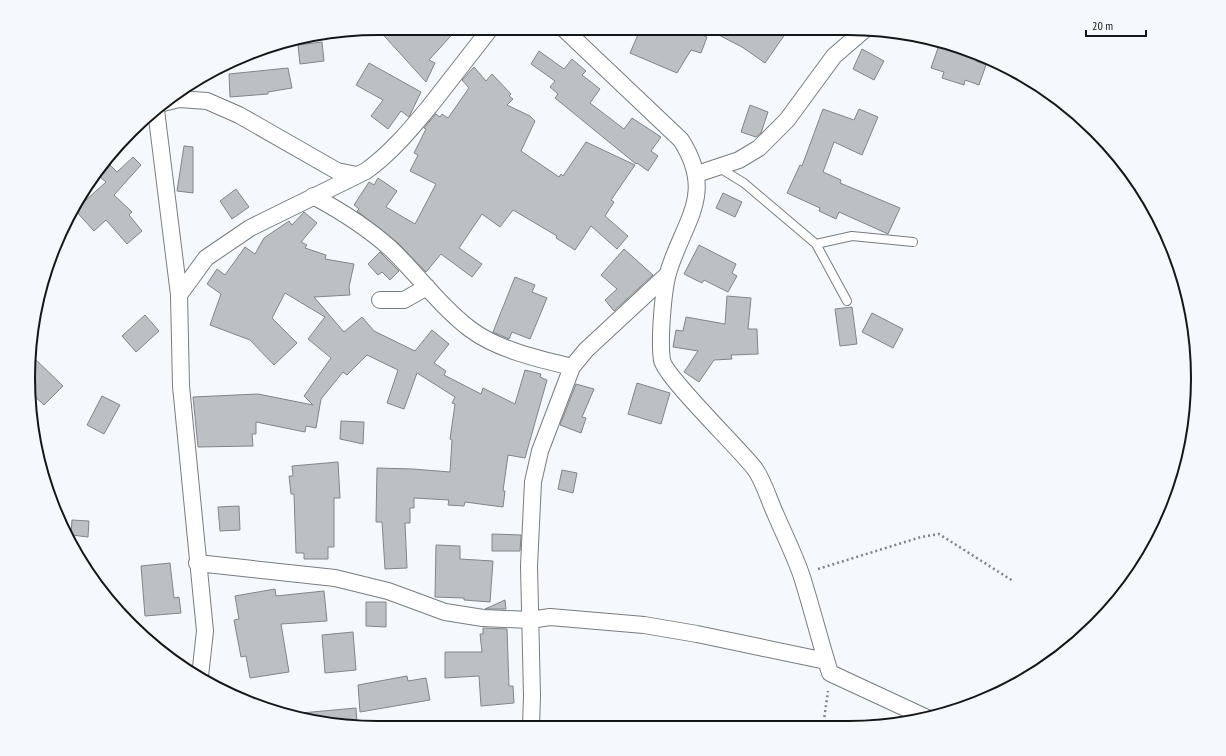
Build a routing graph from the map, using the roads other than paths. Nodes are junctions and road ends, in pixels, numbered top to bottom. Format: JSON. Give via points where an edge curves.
{"nodes":[{"id":1,"x":485,"y":35,"type":"edge"},
{"id":2,"x":570,"y":35,"type":"edge"},
{"id":3,"x":858,"y":35,"type":"edge"},
{"id":4,"x":179,"y":99,"type":"edge"},
{"id":5,"x":157,"y":116,"type":"edge"},
{"id":6,"x":718,"y":168,"type":"junction"},
{"id":7,"x":357,"y":174,"type":"junction"},
{"id":8,"x":697,"y":174,"type":"junction"},
{"id":9,"x":314,"y":196,"type":"junction"},
{"id":10,"x":913,"y":242,"type":"dead end"},
{"id":11,"x":816,"y":244,"type":"junction"},
{"id":12,"x":668,"y":274,"type":"junction"},
{"id":13,"x":427,"y":287,"type":"junction"},
{"id":14,"x":178,"y":295,"type":"junction"},
{"id":15,"x":380,"y":300,"type":"dead end"},
{"id":16,"x":847,"y":301,"type":"dead end"},
{"id":17,"x":572,"y":367,"type":"junction"},
{"id":18,"x":197,"y":563,"type":"junction"},
{"id":19,"x":530,"y":620,"type":"junction"},
{"id":20,"x":828,"y":667,"type":"junction"},
{"id":21,"x":202,"y":673,"type":"edge"},
{"id":22,"x":918,"y":713,"type":"edge"},
{"id":23,"x":531,"y":721,"type":"edge"}],
"edges":[{"from":1,"to":7,"type":"street","via":[[402,139],[383,159]]},
{"from":2,"to":8,"type":"street","via":[[681,140],[692,156]]},
{"from":3,"to":6,"type":"street","via":[[834,56],[787,120],[759,148],[739,160]]},
{"from":4,"to":7,"type":"street","via":[[207,101],[239,115],[337,171]]},
{"from":5,"to":14,"type":"street"},
{"from":6,"to":8,"type":"street"},
{"from":6,"to":11,"type":"lane","via":[[744,183]]},
{"from":7,"to":9,"type":"street"},
{"from":8,"to":12,"type":"street","via":[[697,192],[689,223]]},
{"from":9,"to":13,"type":"street","via":[[343,212],[390,248]]},
{"from":9,"to":14,"type":"street","via":[[250,228],[206,258]]},
{"from":10,"to":11,"type":"lane","via":[[852,236]]},
{"from":11,"to":16,"type":"lane"},
{"from":12,"to":17,"type":"street","via":[[586,350]]},
{"from":12,"to":20,"type":"street","via":[[661,340],[662,362],[673,379],[756,471],[802,576]]},
{"from":13,"to":15,"type":"street","via":[[404,300]]},
{"from":13,"to":17,"type":"street","via":[[471,330],[525,355]]},
{"from":14,"to":18,"type":"street","via":[[181,386]]},
{"from":17,"to":19,"type":"street","via":[[540,451],[533,482],[529,566]]},
{"from":18,"to":19,"type":"street","via":[[335,578],[388,591],[445,612],[483,618]]},
{"from":18,"to":21,"type":"street","via":[[205,630]]},
{"from":19,"to":20,"type":"street","via":[[550,617],[644,625],[778,649]]},
{"from":19,"to":23,"type":"street"},
{"from":20,"to":22,"type":"street"}]}
